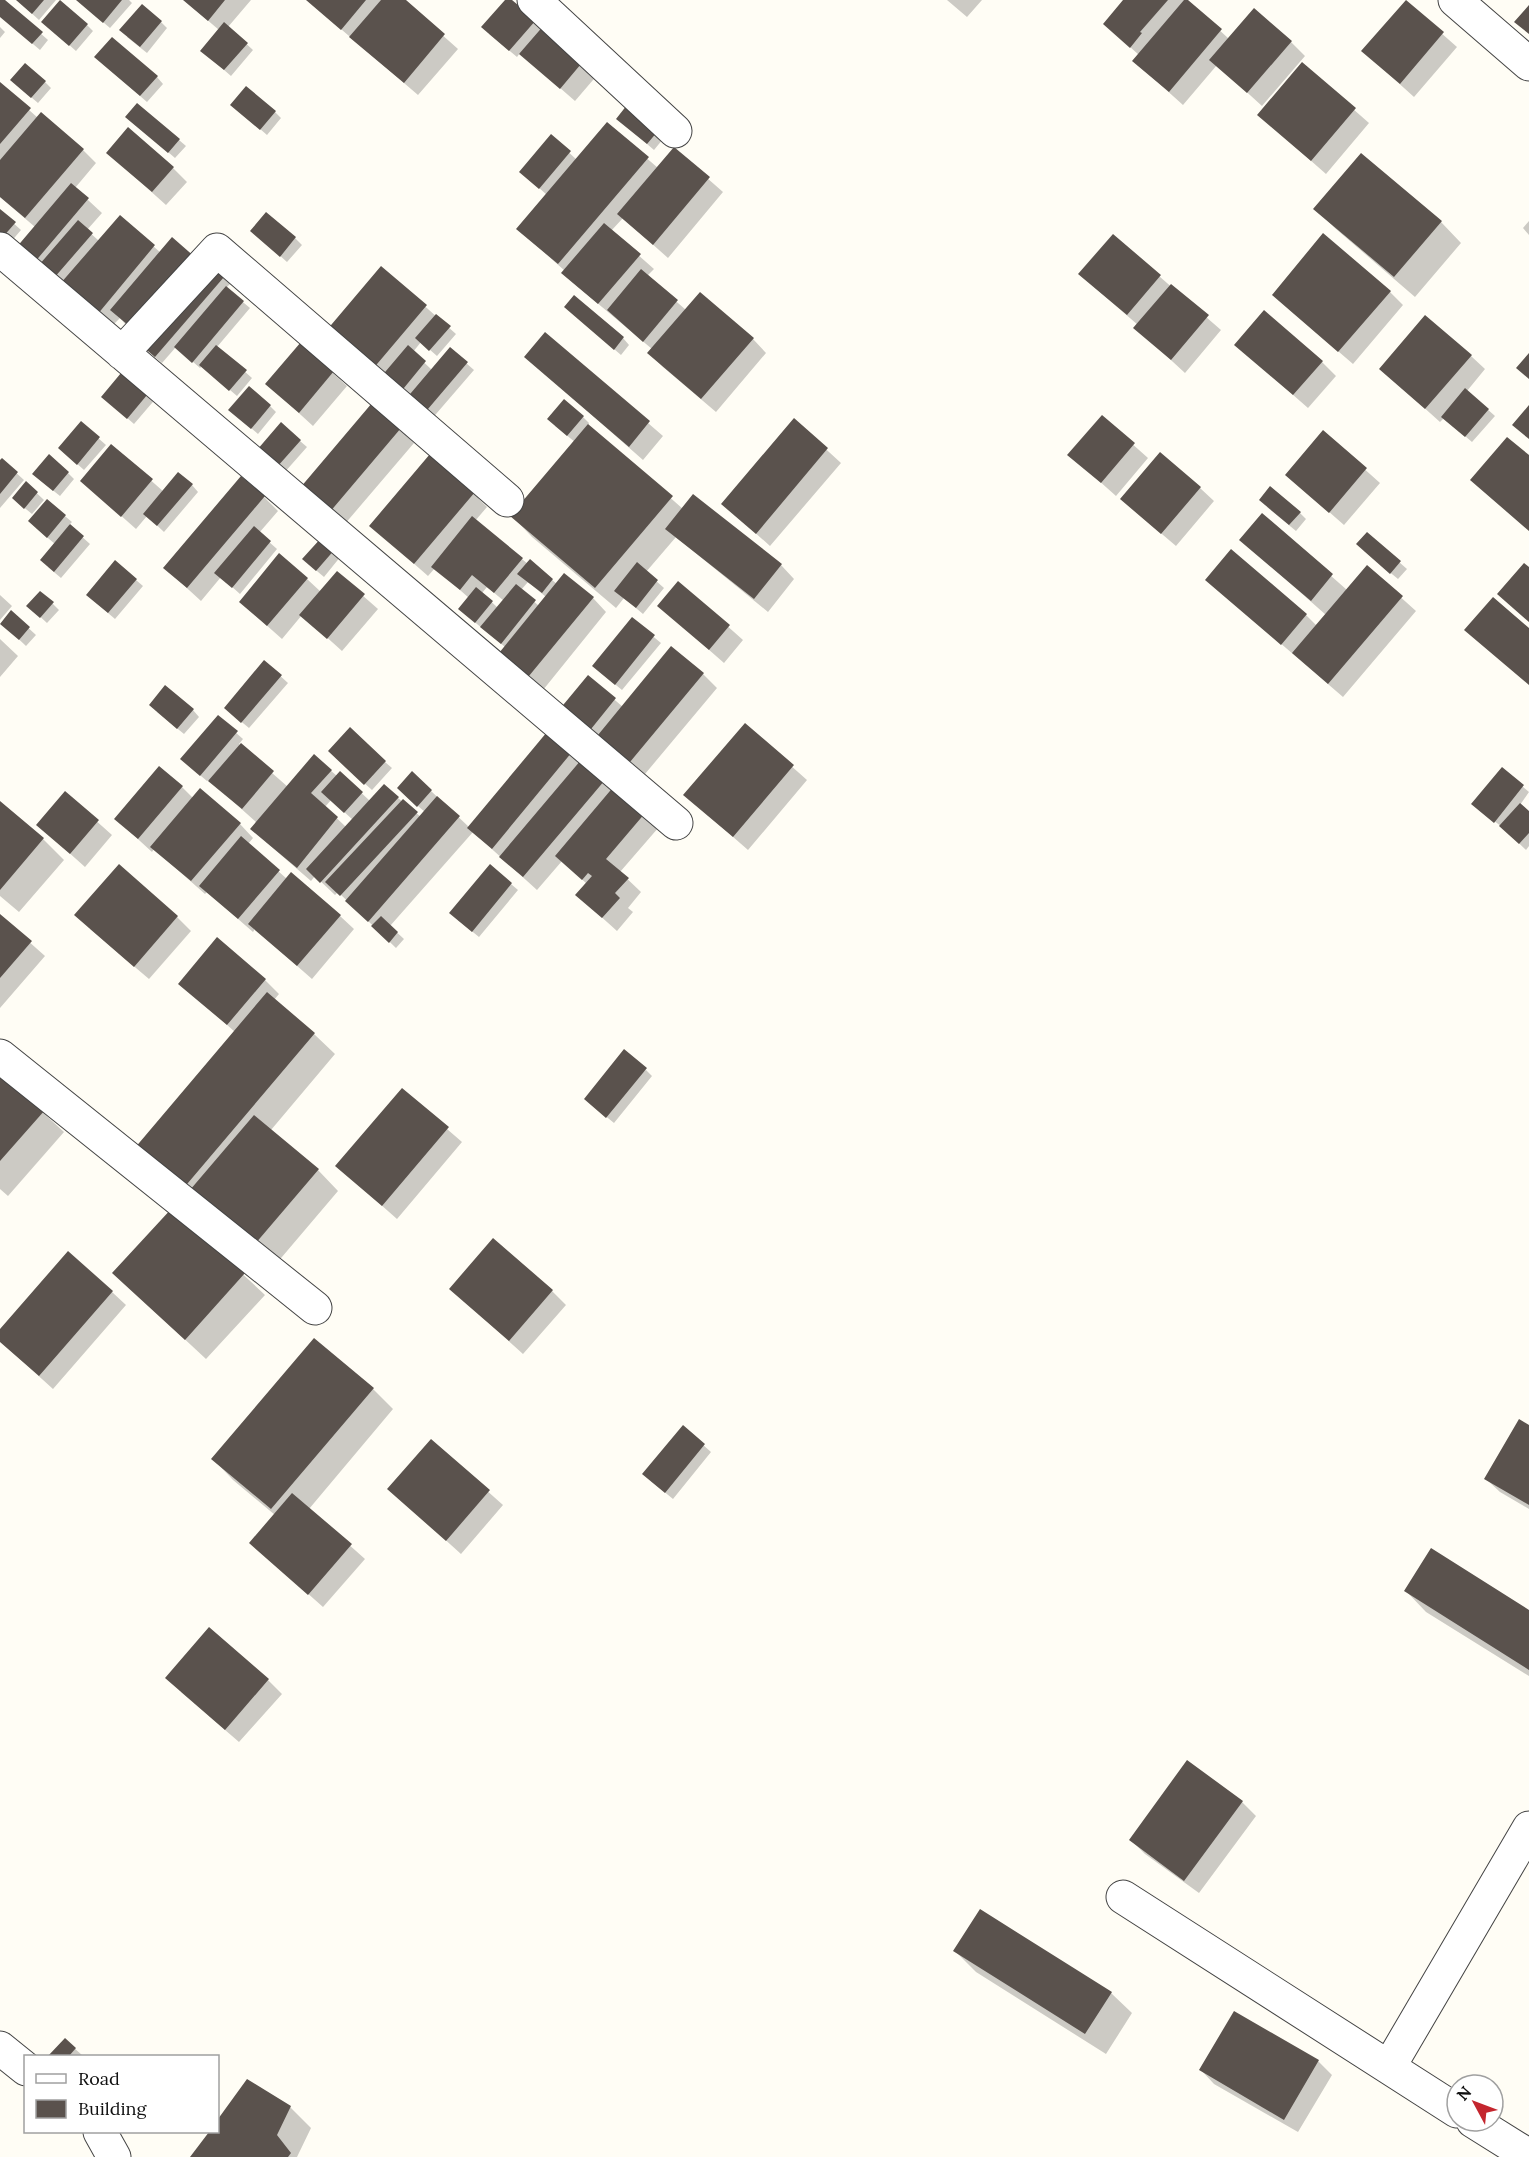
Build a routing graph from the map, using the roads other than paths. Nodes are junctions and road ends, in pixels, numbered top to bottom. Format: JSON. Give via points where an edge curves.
{"nodes":[{"id":1,"x":534,"y":0,"type":"edge"},
{"id":2,"x":1455,"y":0,"type":"edge"},
{"id":3,"x":1529,"y":64,"type":"edge"},
{"id":4,"x":675,"y":130,"type":"dead end"},
{"id":5,"x":0,"y":249,"type":"edge"},
{"id":6,"x":122,"y":353,"type":"junction"},
{"id":7,"x":507,"y":500,"type":"dead end"},
{"id":8,"x":676,"y":823,"type":"dead end"},
{"id":9,"x":0,"y":1056,"type":"edge"},
{"id":10,"x":315,"y":1308,"type":"dead end"},
{"id":11,"x":1529,"y":1828,"type":"edge"},
{"id":12,"x":1123,"y":1897,"type":"dead end"},
{"id":13,"x":0,"y":2048,"type":"edge"},
{"id":14,"x":24,"y":2067,"type":"edge"},
{"id":15,"x":1389,"y":2067,"type":"junction"},
{"id":16,"x":1445,"y":2102,"type":"edge"},
{"id":17,"x":101,"y":2133,"type":"edge"},
{"id":18,"x":1492,"y":2133,"type":"edge"},
{"id":19,"x":1529,"y":2156,"type":"edge"},
{"id":20,"x":114,"y":2157,"type":"edge"}],
"edges":[{"from":1,"to":4,"type":"street"},
{"from":2,"to":3,"type":"street"},
{"from":5,"to":6,"type":"street"},
{"from":6,"to":7,"type":"street","via":[[217,250]]},
{"from":6,"to":8,"type":"street"},
{"from":9,"to":10,"type":"street"},
{"from":11,"to":15,"type":"street"},
{"from":12,"to":15,"type":"street"},
{"from":13,"to":14,"type":"street"},
{"from":15,"to":16,"type":"street"},
{"from":17,"to":20,"type":"street"},
{"from":18,"to":19,"type":"street"}]}
